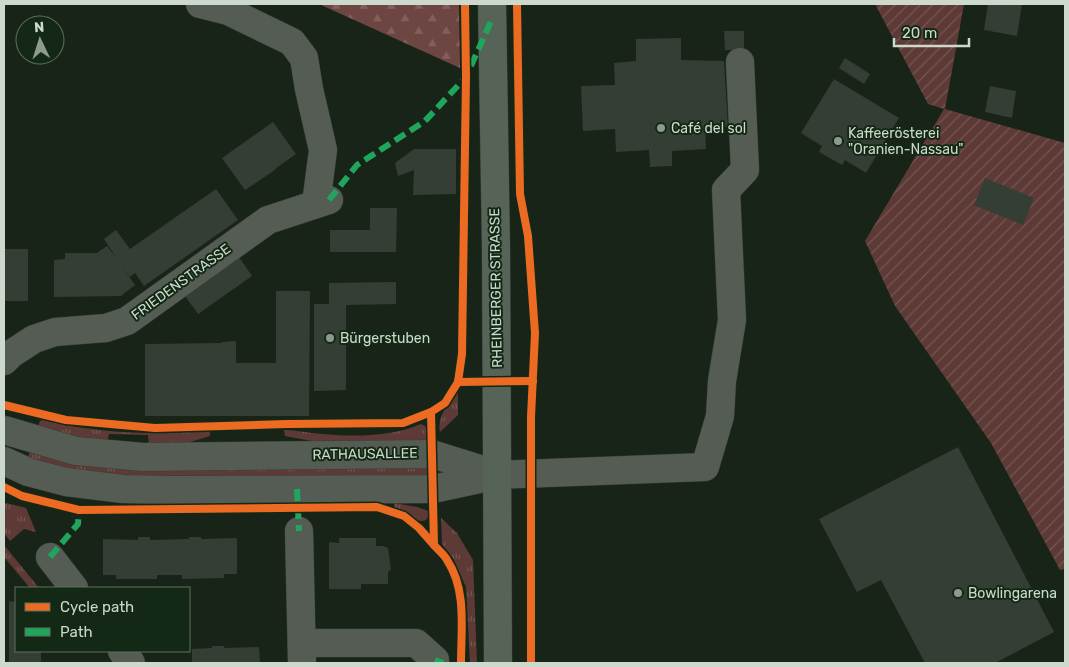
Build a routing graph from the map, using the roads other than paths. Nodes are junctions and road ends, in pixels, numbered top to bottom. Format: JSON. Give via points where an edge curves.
{"nodes":[{"id":1,"x":200,"y":4,"type":"edge"},
{"id":2,"x":492,"y":4,"type":"edge"},
{"id":3,"x":740,"y":62,"type":"dead end"},
{"id":4,"x":4,"y":361,"type":"edge"},
{"id":5,"x":4,"y":430,"type":"edge"},
{"id":6,"x":4,"y":461,"type":"edge"},
{"id":7,"x":498,"y":475,"type":"junction"},
{"id":8,"x":299,"y":531,"type":"dead end"},
{"id":9,"x":50,"y":556,"type":"dead end"},
{"id":10,"x":73,"y":587,"type":"edge"},
{"id":11,"x":123,"y":652,"type":"edge"},
{"id":12,"x":302,"y":653,"type":"edge"},
{"id":13,"x":131,"y":663,"type":"edge"},
{"id":14,"x":434,"y":663,"type":"edge"},
{"id":15,"x":498,"y":663,"type":"edge"}],
"edges":[{"from":1,"to":4,"type":"street","name":"FRIEDENSTRASSE","via":[[228,11],[292,42],[304,58],[323,150],[322,202],[268,220],[127,321],[106,328],[55,332],[34,339]]},
{"from":2,"to":7,"type":"main road","name":"RHEINBERGER STRASSE"},
{"from":3,"to":7,"type":"street","via":[[745,170],[726,190],[732,320],[720,416],[705,467]]},
{"from":5,"to":7,"type":"street","name":"RATHAUSALLEE","via":[[76,451],[143,457],[432,454]]},
{"from":6,"to":7,"type":"street","via":[[28,472],[66,482],[170,490],[433,489]]},
{"from":7,"to":15,"type":"main road","name":"RHEINBERGER STRASSE"},
{"from":8,"to":12,"type":"street"},
{"from":9,"to":10,"type":"street"},
{"from":11,"to":13,"type":"street"},
{"from":12,"to":14,"type":"street","via":[[416,643]]}]}
